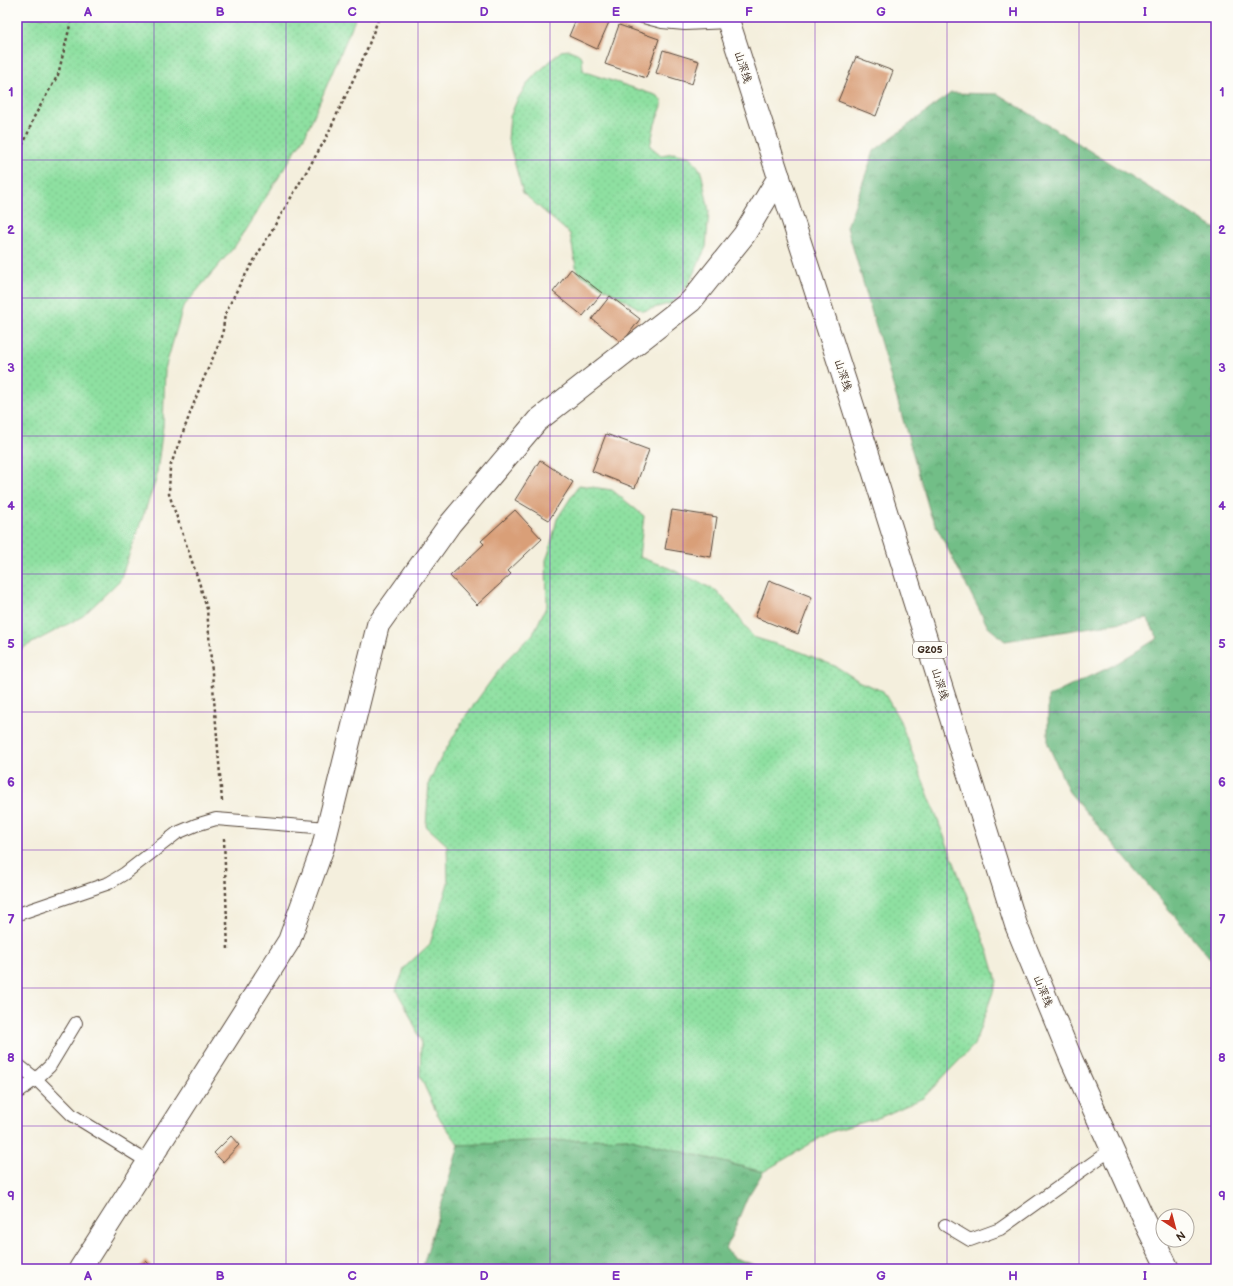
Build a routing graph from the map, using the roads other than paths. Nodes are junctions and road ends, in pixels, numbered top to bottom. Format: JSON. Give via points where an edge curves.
{"nodes":[{"id":1,"x":643,"y":17,"type":"edge"},
{"id":2,"x":728,"y":19,"type":"edge"},
{"id":3,"x":779,"y":177,"type":"junction"},
{"id":4,"x":328,"y":828,"type":"junction"},
{"id":5,"x":21,"y":913,"type":"dead end"},
{"id":6,"x":76,"y":1023,"type":"dead end"},
{"id":7,"x":17,"y":1064,"type":"edge"},
{"id":8,"x":36,"y":1079,"type":"junction"},
{"id":9,"x":17,"y":1093,"type":"edge"},
{"id":10,"x":1112,"y":1149,"type":"junction"},
{"id":11,"x":148,"y":1162,"type":"junction"},
{"id":12,"x":945,"y":1225,"type":"dead end"},
{"id":13,"x":80,"y":1269,"type":"edge"},
{"id":14,"x":1168,"y":1269,"type":"edge"}],
"edges":[{"from":1,"to":2,"type":"lane","via":[[685,24]]},
{"from":2,"to":3,"type":"main road","name":"山深线","number":"G205"},
{"from":3,"to":4,"type":"main road","via":[[744,235],[691,300],[537,421],[450,524],[378,625]]},
{"from":3,"to":10,"type":"main road","name":"山深线","number":"G205","via":[[1016,925],[1072,1062]]},
{"from":4,"to":5,"type":"lane","via":[[216,819],[196,824],[177,833],[109,883]]},
{"from":4,"to":11,"type":"main road","via":[[289,941]]},
{"from":6,"to":8,"type":"lane","via":[[50,1066]]},
{"from":7,"to":8,"type":"lane"},
{"from":8,"to":9,"type":"lane"},
{"from":8,"to":11,"type":"lane","via":[[72,1115]]},
{"from":10,"to":12,"type":"lane","via":[[1000,1229],[970,1240]]},
{"from":10,"to":14,"type":"main road","name":"山深线","number":"G205"},
{"from":11,"to":13,"type":"main road"}]}
